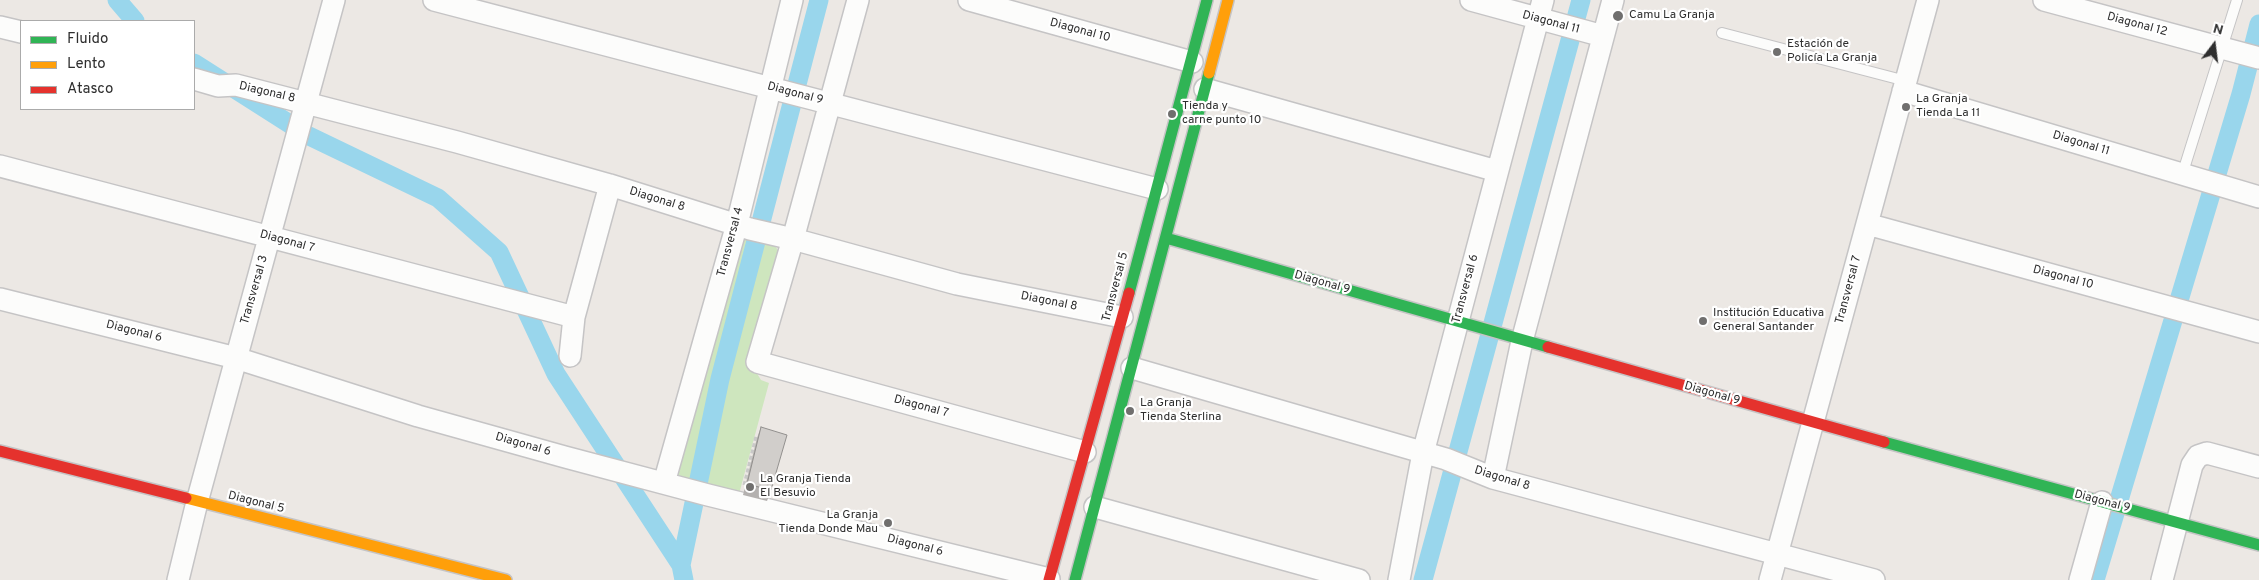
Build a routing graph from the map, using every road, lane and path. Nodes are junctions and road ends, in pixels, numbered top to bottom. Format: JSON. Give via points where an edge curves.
{"nodes":[{"id":1,"x":334,"y":0,"type":"edge"},
{"id":2,"x":434,"y":0,"type":"edge"},
{"id":3,"x":792,"y":0,"type":"edge"},
{"id":4,"x":858,"y":0,"type":"edge"},
{"id":5,"x":968,"y":0,"type":"edge"},
{"id":6,"x":1207,"y":0,"type":"edge"},
{"id":7,"x":1228,"y":0,"type":"edge"},
{"id":8,"x":1471,"y":0,"type":"edge"},
{"id":9,"x":1613,"y":0,"type":"edge"},
{"id":10,"x":1928,"y":0,"type":"edge"},
{"id":11,"x":2044,"y":0,"type":"edge"},
{"id":12,"x":2237,"y":0,"type":"edge"},
{"id":13,"x":1540,"y":10,"type":"edge"},
{"id":14,"x":0,"y":26,"type":"edge"},
{"id":15,"x":20,"y":32,"type":"edge"},
{"id":16,"x":1722,"y":33,"type":"dead end"},
{"id":17,"x":1603,"y":36,"type":"junction"},
{"id":18,"x":2241,"y":53,"type":"edge"},
{"id":19,"x":1192,"y":62,"type":"junction"},
{"id":20,"x":195,"y":79,"type":"edge"},
{"id":21,"x":1905,"y":86,"type":"junction"},
{"id":22,"x":775,"y":89,"type":"junction"},
{"id":23,"x":1205,"y":89,"type":"junction"},
{"id":24,"x":822,"y":101,"type":"junction"},
{"id":25,"x":304,"y":110,"type":"junction"},
{"id":26,"x":0,"y":166,"type":"edge"},
{"id":27,"x":1497,"y":171,"type":"junction"},
{"id":28,"x":2182,"y":175,"type":"junction"},
{"id":29,"x":610,"y":185,"type":"junction"},
{"id":30,"x":1157,"y":189,"type":"junction"},
{"id":31,"x":2259,"y":197,"type":"edge"},
{"id":32,"x":1867,"y":224,"type":"junction"},
{"id":33,"x":743,"y":227,"type":"junction"},
{"id":34,"x":270,"y":238,"type":"junction"},
{"id":35,"x":787,"y":238,"type":"junction"},
{"id":36,"x":1166,"y":238,"type":"junction"},
{"id":37,"x":0,"y":299,"type":"edge"},
{"id":38,"x":574,"y":317,"type":"junction"},
{"id":39,"x":1122,"y":317,"type":"junction"},
{"id":40,"x":1461,"y":323,"type":"junction"},
{"id":41,"x":2259,"y":332,"type":"edge"},
{"id":42,"x":1514,"y":338,"type":"junction"},
{"id":43,"x":570,"y":356,"type":"dead end"},
{"id":44,"x":236,"y":358,"type":"junction"},
{"id":45,"x":1132,"y":368,"type":"junction"},
{"id":46,"x":1813,"y":422,"type":"junction"},
{"id":47,"x":756,"y":436,"type":"dead end"},
{"id":48,"x":0,"y":451,"type":"edge"},
{"id":49,"x":1085,"y":452,"type":"junction"},
{"id":50,"x":1424,"y":453,"type":"junction"},
{"id":51,"x":2259,"y":467,"type":"edge"},
{"id":52,"x":1493,"y":478,"type":"junction"},
{"id":53,"x":674,"y":486,"type":"junction"},
{"id":54,"x":197,"y":502,"type":"junction"},
{"id":55,"x":740,"y":503,"type":"junction"},
{"id":56,"x":2106,"y":503,"type":"junction"},
{"id":57,"x":1095,"y":507,"type":"junction"},
{"id":58,"x":2176,"y":522,"type":"junction"},
{"id":59,"x":2259,"y":545,"type":"edge"},
{"id":60,"x":1777,"y":554,"type":"junction"},
{"id":61,"x":178,"y":580,"type":"edge"},
{"id":62,"x":506,"y":580,"type":"edge"},
{"id":63,"x":1049,"y":580,"type":"edge"},
{"id":64,"x":1075,"y":580,"type":"edge"},
{"id":65,"x":1359,"y":580,"type":"edge"},
{"id":66,"x":1398,"y":580,"type":"edge"},
{"id":67,"x":1770,"y":580,"type":"edge"},
{"id":68,"x":1874,"y":580,"type":"edge"},
{"id":69,"x":2080,"y":580,"type":"edge"},
{"id":70,"x":2162,"y":580,"type":"edge"}],
"edges":[{"from":1,"to":25,"type":"street","name":"Transversal 3"},
{"from":2,"to":22,"type":"street","name":"Diagonal 9"},
{"from":3,"to":22,"type":"street","name":"Transversal 4"},
{"from":4,"to":24,"type":"street"},
{"from":5,"to":19,"type":"street","name":"Diagonal 10"},
{"from":6,"to":19,"type":"street","name":"Transversal 5"},
{"from":7,"to":23,"type":"street"},
{"from":8,"to":13,"type":"street","name":"Diagonal 11"},
{"from":9,"to":17,"type":"street"},
{"from":10,"to":21,"type":"street","name":"Transversal 7"},
{"from":11,"to":18,"type":"street","name":"Diagonal 12"},
{"from":12,"to":18,"type":"lane"},
{"from":13,"to":17,"type":"street","name":"Diagonal 11"},
{"from":13,"to":27,"type":"street","name":"Transversal 6"},
{"from":14,"to":15,"type":"street"},
{"from":16,"to":21,"type":"lane"},
{"from":17,"to":42,"type":"street"},
{"from":18,"to":28,"type":"lane"},
{"from":19,"to":30,"type":"street","name":"Transversal 5"},
{"from":20,"to":25,"type":"street","name":"Diagonal 8","via":[[227,85]]},
{"from":21,"to":28,"type":"street","name":"Diagonal 11"},
{"from":21,"to":32,"type":"street","name":"Transversal 7"},
{"from":22,"to":24,"type":"street","name":"Diagonal 9"},
{"from":22,"to":33,"type":"street","name":"Transversal 4"},
{"from":23,"to":27,"type":"street"},
{"from":23,"to":36,"type":"street"},
{"from":24,"to":30,"type":"street","name":"Diagonal 9"},
{"from":24,"to":35,"type":"street"},
{"from":25,"to":29,"type":"street","name":"Diagonal 8"},
{"from":25,"to":34,"type":"street","name":"Transversal 3"},
{"from":26,"to":34,"type":"street","name":"Diagonal 7"},
{"from":27,"to":40,"type":"street","name":"Transversal 6"},
{"from":28,"to":31,"type":"street","name":"Diagonal 11"},
{"from":29,"to":33,"type":"street","name":"Diagonal 8"},
{"from":29,"to":38,"type":"street"},
{"from":30,"to":39,"type":"street","name":"Transversal 5"},
{"from":32,"to":41,"type":"street","name":"Diagonal 10"},
{"from":32,"to":46,"type":"street","name":"Transversal 7"},
{"from":33,"to":35,"type":"street","name":"Diagonal 8"},
{"from":33,"to":53,"type":"street","name":"Transversal 4"},
{"from":34,"to":38,"type":"street","name":"Diagonal 7"},
{"from":34,"to":44,"type":"street","name":"Transversal 3"},
{"from":35,"to":39,"type":"street","name":"Diagonal 8","via":[[956,284]]},
{"from":35,"to":49,"type":"street","name":"Diagonal 7","via":[[757,362]]},
{"from":36,"to":40,"type":"street","name":"Diagonal 9"},
{"from":36,"to":45,"type":"street"},
{"from":37,"to":44,"type":"street","name":"Diagonal 6"},
{"from":38,"to":43,"type":"street"},
{"from":39,"to":49,"type":"street","name":"Transversal 5"},
{"from":40,"to":42,"type":"street","name":"Diagonal 9"},
{"from":40,"to":50,"type":"street","name":"Transversal 6"},
{"from":42,"to":46,"type":"street","name":"Diagonal 9"},
{"from":42,"to":52,"type":"street"},
{"from":44,"to":53,"type":"street","name":"Diagonal 6","via":[[418,416]]},
{"from":44,"to":54,"type":"street","name":"Transversal 3"},
{"from":45,"to":50,"type":"street","name":"Diagonal 8"},
{"from":45,"to":57,"type":"street"},
{"from":46,"to":56,"type":"street","name":"Diagonal 9"},
{"from":46,"to":60,"type":"street","name":"Transversal 7"},
{"from":47,"to":55,"type":"path"},
{"from":48,"to":54,"type":"street","name":"Diagonal 5"},
{"from":49,"to":63,"type":"street","name":"Transversal 5"},
{"from":50,"to":52,"type":"street","name":"Diagonal 8"},
{"from":50,"to":66,"type":"street","name":"Transversal 6"},
{"from":51,"to":58,"type":"street","via":[[2208,453],[2198,456],[2192,465]]},
{"from":52,"to":60,"type":"street","name":"Diagonal 8"},
{"from":53,"to":55,"type":"street","name":"Diagonal 6"},
{"from":54,"to":61,"type":"street","name":"Transversal 3"},
{"from":54,"to":62,"type":"street","name":"Diagonal 5"},
{"from":55,"to":63,"type":"street","name":"Diagonal 6"},
{"from":56,"to":58,"type":"street","name":"Diagonal 9"},
{"from":56,"to":69,"type":"street"},
{"from":57,"to":64,"type":"street"},
{"from":57,"to":65,"type":"street"},
{"from":58,"to":59,"type":"street","name":"Diagonal 9"},
{"from":58,"to":70,"type":"street"},
{"from":60,"to":67,"type":"street","name":"Transversal 7"},
{"from":60,"to":68,"type":"street","name":"Diagonal 8"}]}
